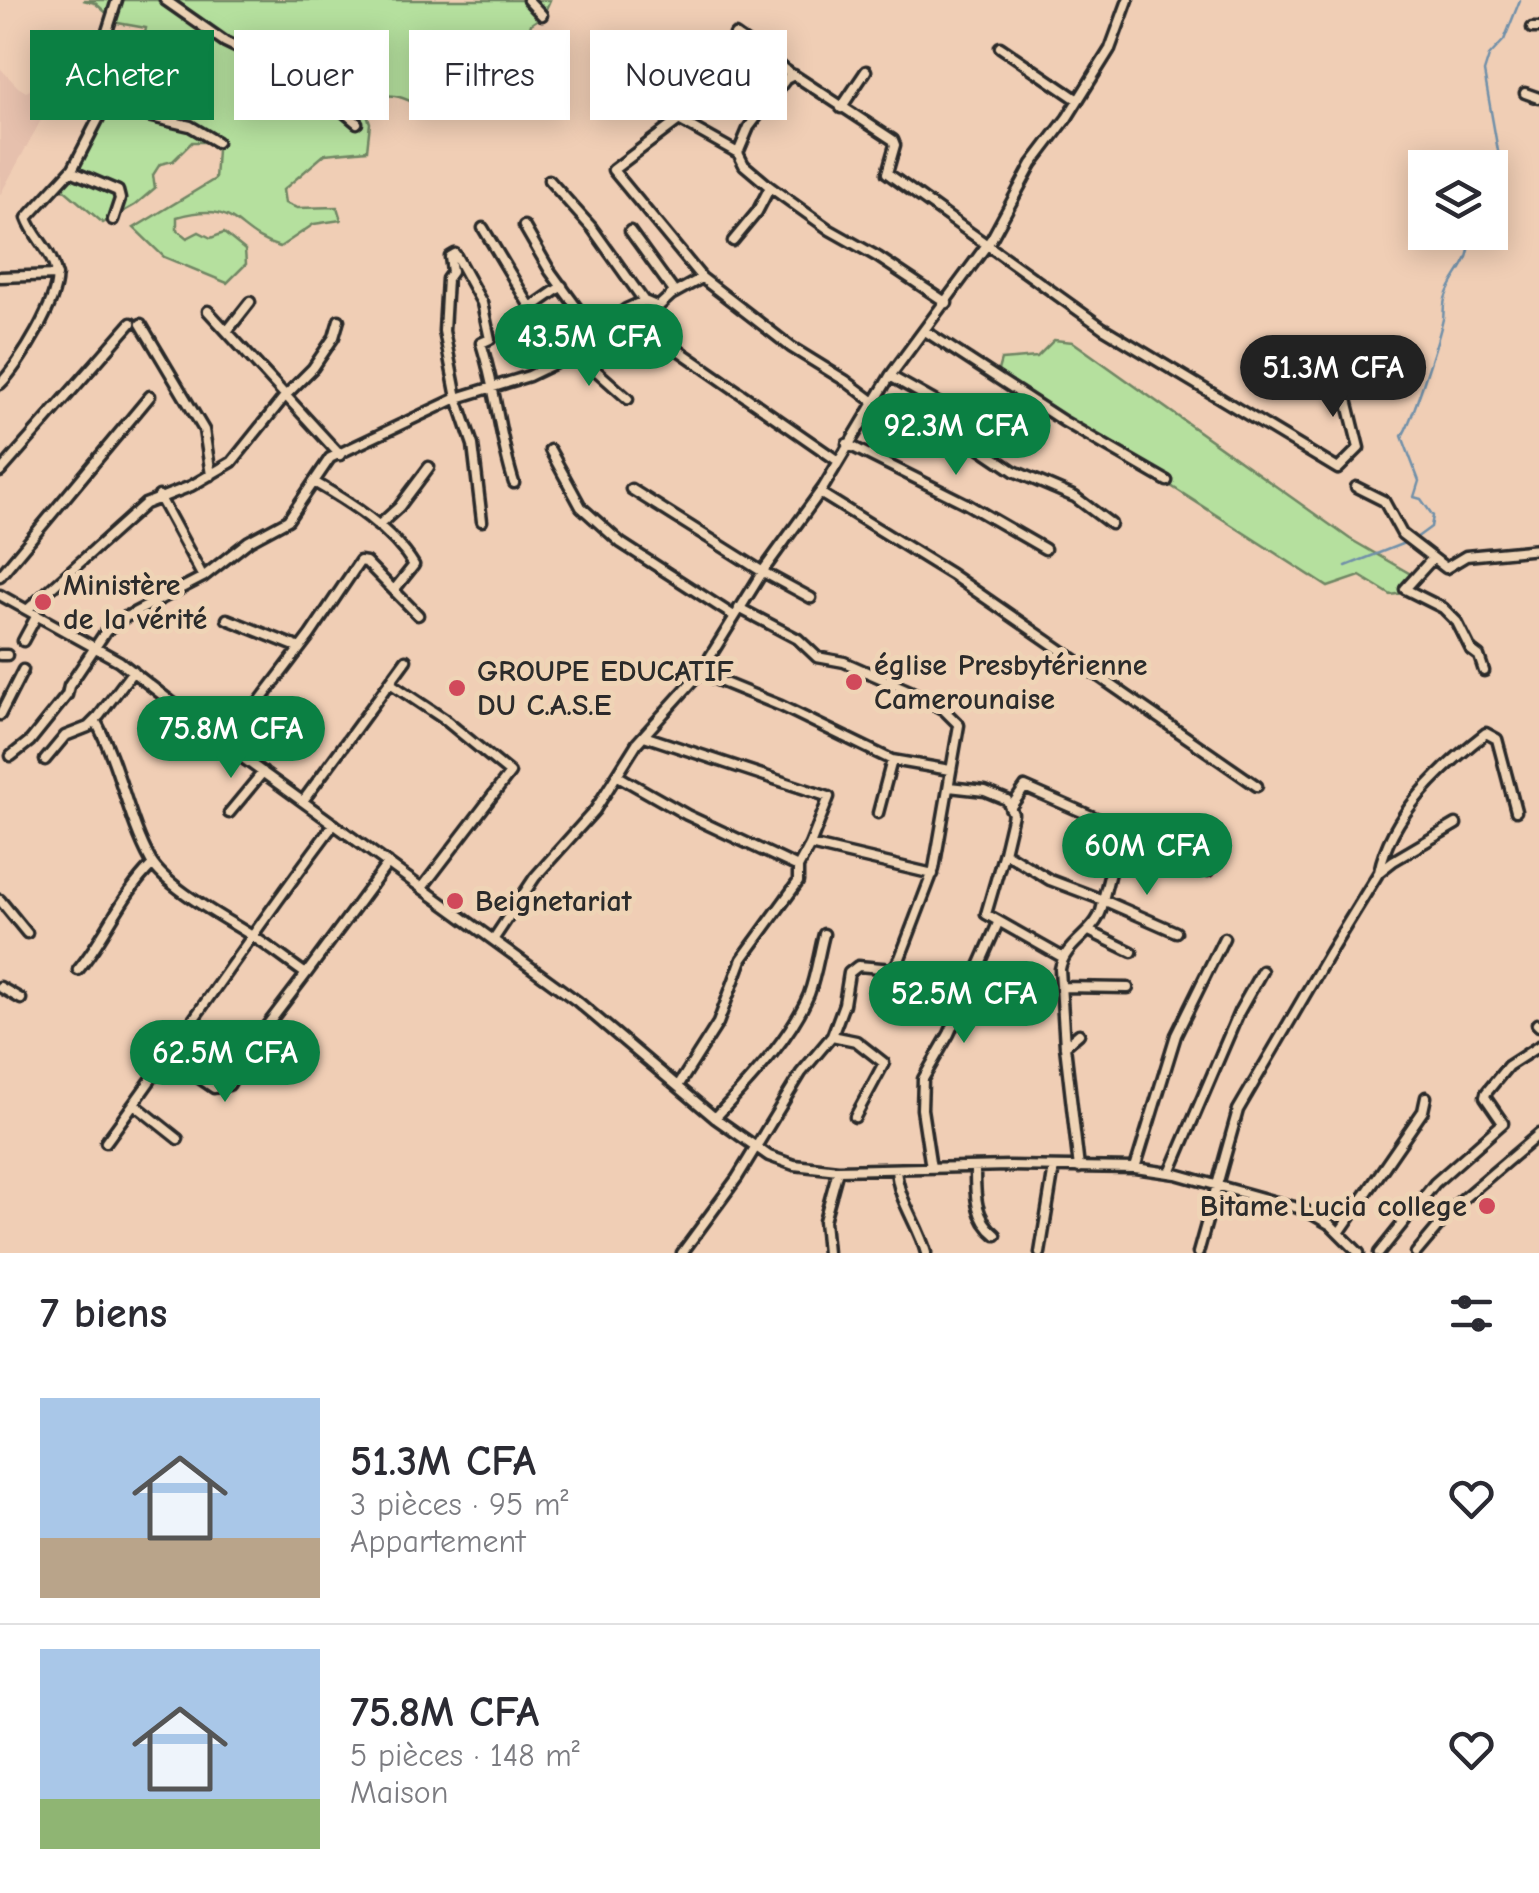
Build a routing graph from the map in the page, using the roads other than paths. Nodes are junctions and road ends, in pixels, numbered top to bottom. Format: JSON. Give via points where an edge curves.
{"nodes":[{"id":1,"x":117,"y":0,"type":"edge"},
{"id":2,"x":165,"y":0,"type":"edge"},
{"id":3,"x":528,"y":0,"type":"edge"},
{"id":4,"x":1128,"y":0,"type":"edge"},
{"id":5,"x":542,"y":14,"type":"dead end"},
{"id":6,"x":108,"y":30,"type":"edge"},
{"id":7,"x":1000,"y":46,"type":"dead end"},
{"id":8,"x":787,"y":71,"type":"edge"},
{"id":9,"x":866,"y":71,"type":"dead end"},
{"id":10,"x":791,"y":74,"type":"junction"},
{"id":11,"x":1525,"y":94,"type":"dead end"},
{"id":12,"x":1539,"y":98,"type":"edge"},
{"id":13,"x":1078,"y":100,"type":"junction"},
{"id":14,"x":841,"y":108,"type":"junction"},
{"id":15,"x":98,"y":120,"type":"edge"},
{"id":16,"x":164,"y":120,"type":"edge"},
{"id":17,"x":679,"y":120,"type":"joint"},
{"id":18,"x":358,"y":124,"type":"dead end"},
{"id":19,"x":217,"y":142,"type":"dead end"},
{"id":20,"x":738,"y":153,"type":"junction"},
{"id":21,"x":71,"y":170,"type":"junction"},
{"id":22,"x":549,"y":180,"type":"dead end"},
{"id":23,"x":770,"y":186,"type":"junction"},
{"id":24,"x":113,"y":220,"type":"dead end"},
{"id":25,"x":524,"y":226,"type":"dead end"},
{"id":26,"x":483,"y":228,"type":"dead end"},
{"id":27,"x":630,"y":231,"type":"dead end"},
{"id":28,"x":733,"y":240,"type":"dead end"},
{"id":29,"x":986,"y":247,"type":"junction"},
{"id":30,"x":57,"y":275,"type":"junction"},
{"id":31,"x":0,"y":277,"type":"edge"},
{"id":32,"x":702,"y":278,"type":"junction"},
{"id":33,"x":562,"y":286,"type":"junction"},
{"id":34,"x":675,"y":293,"type":"junction"},
{"id":35,"x":644,"y":301,"type":"junction"},
{"id":36,"x":250,"y":302,"type":"dead end"},
{"id":37,"x":947,"y":303,"type":"junction"},
{"id":38,"x":532,"y":306,"type":"junction"},
{"id":39,"x":626,"y":309,"type":"junction"},
{"id":40,"x":208,"y":311,"type":"dead end"},
{"id":41,"x":339,"y":320,"type":"dead end"},
{"id":42,"x":131,"y":323,"type":"dead end"},
{"id":43,"x":142,"y":324,"type":"dead end"},
{"id":44,"x":228,"y":330,"type":"junction"},
{"id":45,"x":925,"y":331,"type":"junction"},
{"id":46,"x":596,"y":334,"type":"junction"},
{"id":47,"x":574,"y":351,"type":"junction"},
{"id":48,"x":562,"y":360,"type":"junction"},
{"id":49,"x":890,"y":376,"type":"junction"},
{"id":50,"x":1341,"y":376,"type":"dead end"},
{"id":51,"x":0,"y":384,"type":"edge"},
{"id":52,"x":496,"y":387,"type":"junction"},
{"id":53,"x":150,"y":396,"type":"dead end"},
{"id":54,"x":285,"y":396,"type":"junction"},
{"id":55,"x":457,"y":398,"type":"junction"},
{"id":56,"x":628,"y":399,"type":"dead end"},
{"id":57,"x":874,"y":402,"type":"junction"},
{"id":58,"x":847,"y":444,"type":"junction"},
{"id":59,"x":550,"y":450,"type":"dead end"},
{"id":60,"x":340,"y":456,"type":"junction"},
{"id":61,"x":838,"y":461,"type":"junction"},
{"id":62,"x":429,"y":467,"type":"dead end"},
{"id":63,"x":0,"y":472,"type":"edge"},
{"id":64,"x":210,"y":475,"type":"junction"},
{"id":65,"x":1167,"y":481,"type":"dead end"},
{"id":66,"x":314,"y":482,"type":"junction"},
{"id":67,"x":514,"y":483,"type":"dead end"},
{"id":68,"x":1356,"y":486,"type":"dead end"},
{"id":69,"x":631,"y":488,"type":"dead end"},
{"id":70,"x":820,"y":493,"type":"junction"},
{"id":71,"x":159,"y":496,"type":"junction"},
{"id":72,"x":482,"y":521,"type":"dead end"},
{"id":73,"x":1112,"y":524,"type":"dead end"},
{"id":74,"x":378,"y":526,"type":"junction"},
{"id":75,"x":1045,"y":549,"type":"dead end"},
{"id":76,"x":1539,"y":550,"type":"edge"},
{"id":77,"x":1433,"y":558,"type":"junction"},
{"id":78,"x":762,"y":572,"type":"junction"},
{"id":79,"x":0,"y":576,"type":"edge"},
{"id":80,"x":203,"y":577,"type":"junction"},
{"id":81,"x":394,"y":590,"type":"junction"},
{"id":82,"x":0,"y":595,"type":"edge"},
{"id":83,"x":811,"y":598,"type":"dead end"},
{"id":84,"x":27,"y":610,"type":"junction"},
{"id":85,"x":737,"y":612,"type":"junction"},
{"id":86,"x":418,"y":614,"type":"dead end"},
{"id":87,"x":37,"y":615,"type":"junction"},
{"id":88,"x":227,"y":619,"type":"dead end"},
{"id":89,"x":23,"y":640,"type":"dead end"},
{"id":90,"x":95,"y":647,"type":"junction"},
{"id":91,"x":300,"y":648,"type":"junction"},
{"id":92,"x":406,"y":660,"type":"dead end"},
{"id":93,"x":23,"y":670,"type":"dead end"},
{"id":94,"x":133,"y":671,"type":"junction"},
{"id":95,"x":1484,"y":671,"type":"dead end"},
{"id":96,"x":700,"y":673,"type":"junction"},
{"id":97,"x":390,"y":683,"type":"junction"},
{"id":98,"x":0,"y":715,"type":"edge"},
{"id":99,"x":94,"y":720,"type":"junction"},
{"id":100,"x":644,"y":736,"type":"junction"},
{"id":101,"x":230,"y":747,"type":"junction"},
{"id":102,"x":11,"y":756,"type":"dead end"},
{"id":103,"x":45,"y":760,"type":"dead end"},
{"id":104,"x":892,"y":760,"type":"junction"},
{"id":105,"x":950,"y":770,"type":"junction"},
{"id":106,"x":263,"y":772,"type":"junction"},
{"id":107,"x":618,"y":776,"type":"junction"},
{"id":108,"x":1256,"y":786,"type":"dead end"},
{"id":109,"x":950,"y":787,"type":"junction"},
{"id":110,"x":303,"y":801,"type":"junction"},
{"id":111,"x":1010,"y":808,"type":"junction"},
{"id":112,"x":1516,"y":810,"type":"dead end"},
{"id":113,"x":229,"y":814,"type":"dead end"},
{"id":114,"x":878,"y":814,"type":"dead end"},
{"id":115,"x":334,"y":824,"type":"junction"},
{"id":116,"x":1456,"y":824,"type":"dead end"},
{"id":117,"x":1120,"y":835,"type":"junction"},
{"id":118,"x":810,"y":845,"type":"junction"},
{"id":119,"x":1004,"y":852,"type":"junction"},
{"id":120,"x":388,"y":863,"type":"junction"},
{"id":121,"x":153,"y":864,"type":"junction"},
{"id":122,"x":798,"y":867,"type":"junction"},
{"id":123,"x":1208,"y":871,"type":"dead end"},
{"id":124,"x":1379,"y":872,"type":"junction"},
{"id":125,"x":932,"y":874,"type":"junction"},
{"id":126,"x":422,"y":888,"type":"junction"},
{"id":127,"x":0,"y":900,"type":"edge"},
{"id":128,"x":1104,"y":900,"type":"junction"},
{"id":129,"x":998,"y":923,"type":"junction"},
{"id":130,"x":1089,"y":931,"type":"junction"},
{"id":131,"x":1176,"y":932,"type":"dead end"},
{"id":132,"x":27,"y":933,"type":"dead end"},
{"id":133,"x":824,"y":934,"type":"dead end"},
{"id":134,"x":252,"y":935,"type":"junction"},
{"id":135,"x":1224,"y":938,"type":"dead end"},
{"id":136,"x":493,"y":940,"type":"junction"},
{"id":137,"x":1132,"y":952,"type":"dead end"},
{"id":138,"x":1062,"y":956,"type":"junction"},
{"id":139,"x":78,"y":970,"type":"dead end"},
{"id":140,"x":1262,"y":971,"type":"dead end"},
{"id":141,"x":306,"y":974,"type":"junction"},
{"id":142,"x":0,"y":986,"type":"edge"},
{"id":143,"x":1061,"y":987,"type":"junction"},
{"id":144,"x":1128,"y":988,"type":"dead end"},
{"id":145,"x":21,"y":999,"type":"dead end"},
{"id":146,"x":1079,"y":1034,"type":"dead end"},
{"id":147,"x":832,"y":1036,"type":"junction"},
{"id":148,"x":1065,"y":1046,"type":"junction"},
{"id":149,"x":1539,"y":1046,"type":"edge"},
{"id":150,"x":170,"y":1058,"type":"junction"},
{"id":151,"x":678,"y":1086,"type":"junction"},
{"id":152,"x":1426,"y":1097,"type":"dead end"},
{"id":153,"x":134,"y":1104,"type":"junction"},
{"id":154,"x":855,"y":1117,"type":"dead end"},
{"id":155,"x":714,"y":1118,"type":"junction"},
{"id":156,"x":1539,"y":1134,"type":"edge"},
{"id":157,"x":178,"y":1139,"type":"dead end"},
{"id":158,"x":106,"y":1142,"type":"dead end"},
{"id":159,"x":755,"y":1148,"type":"junction"},
{"id":160,"x":975,"y":1167,"type":"junction"},
{"id":161,"x":1054,"y":1167,"type":"junction"},
{"id":162,"x":931,"y":1168,"type":"junction"},
{"id":163,"x":1078,"y":1168,"type":"junction"},
{"id":164,"x":1135,"y":1168,"type":"junction"},
{"id":165,"x":896,"y":1169,"type":"junction"},
{"id":166,"x":838,"y":1170,"type":"junction"},
{"id":167,"x":1170,"y":1173,"type":"junction"},
{"id":168,"x":1219,"y":1185,"type":"junction"},
{"id":169,"x":1339,"y":1233,"type":"junction"},
{"id":170,"x":996,"y":1235,"type":"dead end"},
{"id":171,"x":682,"y":1253,"type":"edge"},
{"id":172,"x":827,"y":1253,"type":"edge"},
{"id":173,"x":926,"y":1253,"type":"edge"},
{"id":174,"x":1040,"y":1253,"type":"edge"},
{"id":175,"x":1198,"y":1253,"type":"edge"},
{"id":176,"x":1359,"y":1253,"type":"edge"},
{"id":177,"x":1378,"y":1253,"type":"edge"},
{"id":178,"x":1416,"y":1253,"type":"edge"}],
"edges":[{"from":1,"to":6,"type":"street"},
{"from":2,"to":18,"type":"street","via":[[225,42],[308,82]]},
{"from":3,"to":5,"type":"street"},
{"from":4,"to":13,"type":"street","via":[[1110,49]]},
{"from":7,"to":13,"type":"street"},
{"from":8,"to":10,"type":"street"},
{"from":9,"to":14,"type":"street"},
{"from":10,"to":14,"type":"street"},
{"from":10,"to":20,"type":"street","via":[[749,127]]},
{"from":11,"to":12,"type":"street"},
{"from":13,"to":29,"type":"street","via":[[1032,164]]},
{"from":14,"to":29,"type":"street","via":[[893,140],[886,169],[892,179]]},
{"from":15,"to":21,"type":"street"},
{"from":16,"to":19,"type":"street"},
{"from":17,"to":20,"type":"street"},
{"from":17,"to":32,"type":"street","via":[[614,170]]},
{"from":20,"to":23,"type":"street"},
{"from":21,"to":24,"type":"street","via":[[118,191]]},
{"from":21,"to":30,"type":"street","via":[[27,218]]},
{"from":22,"to":35,"type":"street"},
{"from":23,"to":28,"type":"street"},
{"from":23,"to":37,"type":"street"},
{"from":25,"to":33,"type":"street"},
{"from":26,"to":38,"type":"street"},
{"from":27,"to":34,"type":"street"},
{"from":29,"to":37,"type":"street"},
{"from":29,"to":50,"type":"street","via":[[1162,366],[1338,468],[1360,448]]},
{"from":30,"to":31,"type":"street"},
{"from":30,"to":51,"type":"street","via":[[56,292],[29,346]]},
{"from":32,"to":34,"type":"street"},
{"from":32,"to":57,"type":"street"},
{"from":33,"to":38,"type":"street"},
{"from":33,"to":46,"type":"street"},
{"from":34,"to":35,"type":"street","via":[[658,307]]},
{"from":35,"to":39,"type":"street"},
{"from":36,"to":44,"type":"street"},
{"from":37,"to":45,"type":"street"},
{"from":38,"to":48,"type":"street"},
{"from":39,"to":46,"type":"street"},
{"from":39,"to":61,"type":"street"},
{"from":40,"to":44,"type":"street"},
{"from":41,"to":54,"type":"street","via":[[314,368]]},
{"from":42,"to":63,"type":"street"},
{"from":43,"to":64,"type":"street","via":[[204,430]]},
{"from":44,"to":54,"type":"street"},
{"from":45,"to":49,"type":"street"},
{"from":45,"to":65,"type":"street"},
{"from":46,"to":47,"type":"street"},
{"from":47,"to":48,"type":"street"},
{"from":47,"to":56,"type":"street"},
{"from":48,"to":52,"type":"street"},
{"from":49,"to":57,"type":"street"},
{"from":49,"to":73,"type":"street","via":[[977,425],[978,446],[993,459],[1075,497]]},
{"from":52,"to":55,"type":"street"},
{"from":52,"to":55,"type":"street","via":[[481,343],[490,338],[482,303],[455,254],[444,331]]},
{"from":52,"to":67,"type":"street"},
{"from":53,"to":79,"type":"street"},
{"from":54,"to":60,"type":"street"},
{"from":54,"to":64,"type":"street","via":[[244,451]]},
{"from":55,"to":60,"type":"street"},
{"from":55,"to":72,"type":"street","via":[[474,445]]},
{"from":57,"to":58,"type":"street"},
{"from":58,"to":61,"type":"street"},
{"from":58,"to":75,"type":"street"},
{"from":59,"to":85,"type":"street","via":[[581,506],[621,542]]},
{"from":60,"to":66,"type":"street","via":[[330,458]]},
{"from":61,"to":70,"type":"street"},
{"from":62,"to":74,"type":"street"},
{"from":64,"to":71,"type":"street"},
{"from":66,"to":74,"type":"street"},
{"from":66,"to":80,"type":"street","via":[[288,520]]},
{"from":68,"to":77,"type":"street","via":[[1384,501],[1402,534]]},
{"from":69,"to":78,"type":"street"},
{"from":70,"to":78,"type":"street"},
{"from":70,"to":108,"type":"street","via":[[951,574]]},
{"from":71,"to":80,"type":"street"},
{"from":71,"to":84,"type":"street"},
{"from":74,"to":81,"type":"street","via":[[414,564]]},
{"from":76,"to":77,"type":"street","via":[[1466,556],[1446,568]]},
{"from":77,"to":95,"type":"street","via":[[1406,588],[1457,622]]},
{"from":78,"to":83,"type":"street"},
{"from":78,"to":85,"type":"street"},
{"from":80,"to":90,"type":"street","via":[[122,619]]},
{"from":81,"to":86,"type":"street"},
{"from":81,"to":91,"type":"street","via":[[360,560]]},
{"from":82,"to":84,"type":"street"},
{"from":84,"to":87,"type":"street"},
{"from":85,"to":96,"type":"street"},
{"from":85,"to":105,"type":"street","via":[[798,639],[817,656],[844,662],[944,710],[960,731]]},
{"from":87,"to":89,"type":"street"},
{"from":87,"to":90,"type":"street"},
{"from":88,"to":91,"type":"street"},
{"from":90,"to":94,"type":"street"},
{"from":90,"to":102,"type":"street","via":[[67,695]]},
{"from":91,"to":101,"type":"street"},
{"from":92,"to":97,"type":"street"},
{"from":93,"to":98,"type":"street"},
{"from":94,"to":99,"type":"street"},
{"from":94,"to":101,"type":"street"},
{"from":96,"to":100,"type":"street"},
{"from":96,"to":104,"type":"street"},
{"from":97,"to":110,"type":"street"},
{"from":97,"to":126,"type":"street","via":[[510,772]]},
{"from":99,"to":103,"type":"street","via":[[65,736]]},
{"from":99,"to":121,"type":"street"},
{"from":100,"to":107,"type":"street"},
{"from":100,"to":118,"type":"street","via":[[829,797]]},
{"from":101,"to":106,"type":"street"},
{"from":104,"to":105,"type":"street"},
{"from":104,"to":114,"type":"street"},
{"from":105,"to":109,"type":"street"},
{"from":106,"to":110,"type":"street"},
{"from":106,"to":113,"type":"street"},
{"from":107,"to":122,"type":"street"},
{"from":107,"to":136,"type":"street"},
{"from":109,"to":111,"type":"street","via":[[998,795]]},
{"from":109,"to":125,"type":"street"},
{"from":110,"to":115,"type":"street"},
{"from":111,"to":117,"type":"street","via":[[1025,787],[1122,829]]},
{"from":111,"to":119,"type":"street"},
{"from":112,"to":124,"type":"street","via":[[1497,739],[1486,733],[1453,759],[1398,822]]},
{"from":115,"to":120,"type":"street"},
{"from":115,"to":134,"type":"street"},
{"from":116,"to":124,"type":"street"},
{"from":117,"to":123,"type":"street"},
{"from":117,"to":128,"type":"street"},
{"from":118,"to":122,"type":"street"},
{"from":118,"to":125,"type":"street"},
{"from":119,"to":128,"type":"street","via":[[1050,880]]},
{"from":119,"to":129,"type":"street","via":[[986,914]]},
{"from":120,"to":126,"type":"street"},
{"from":120,"to":141,"type":"street"},
{"from":121,"to":134,"type":"street"},
{"from":121,"to":139,"type":"street"},
{"from":122,"to":151,"type":"street","via":[[798,882],[742,958],[718,1023]]},
{"from":124,"to":168,"type":"street","via":[[1238,1110]]},
{"from":125,"to":147,"type":"street","via":[[893,969],[858,966],[849,973]]},
{"from":126,"to":136,"type":"street"},
{"from":127,"to":132,"type":"street"},
{"from":128,"to":130,"type":"street"},
{"from":128,"to":131,"type":"street"},
{"from":129,"to":138,"type":"street"},
{"from":129,"to":162,"type":"street","via":[[923,1079]]},
{"from":130,"to":137,"type":"street"},
{"from":130,"to":138,"type":"street"},
{"from":133,"to":155,"type":"street","via":[[800,1010]]},
{"from":134,"to":141,"type":"street"},
{"from":134,"to":150,"type":"street"},
{"from":135,"to":164,"type":"street","via":[[1176,1036]]},
{"from":136,"to":151,"type":"street"},
{"from":138,"to":143,"type":"street"},
{"from":140,"to":167,"type":"street"},
{"from":141,"to":150,"type":"street","via":[[229,1084],[214,1088]]},
{"from":142,"to":145,"type":"street"},
{"from":143,"to":144,"type":"street"},
{"from":143,"to":148,"type":"street"},
{"from":146,"to":148,"type":"street"},
{"from":147,"to":154,"type":"street","via":[[856,1041],[884,1064]]},
{"from":147,"to":159,"type":"street"},
{"from":148,"to":163,"type":"street"},
{"from":149,"to":177,"type":"street","via":[[1508,1066],[1486,1093],[1503,1122],[1435,1184]]},
{"from":150,"to":153,"type":"street"},
{"from":151,"to":155,"type":"street"},
{"from":152,"to":169,"type":"street","via":[[1423,1111]]},
{"from":153,"to":157,"type":"street"},
{"from":153,"to":158,"type":"street"},
{"from":155,"to":159,"type":"street"},
{"from":156,"to":178,"type":"street","via":[[1458,1204]]},
{"from":159,"to":166,"type":"street","via":[[794,1165]]},
{"from":159,"to":171,"type":"street"},
{"from":160,"to":161,"type":"street"},
{"from":160,"to":162,"type":"street"},
{"from":160,"to":170,"type":"street","via":[[981,1218]]},
{"from":161,"to":163,"type":"street"},
{"from":161,"to":174,"type":"street"},
{"from":162,"to":165,"type":"street"},
{"from":163,"to":164,"type":"street"},
{"from":164,"to":167,"type":"street"},
{"from":165,"to":166,"type":"street"},
{"from":165,"to":173,"type":"street"},
{"from":166,"to":172,"type":"street","via":[[824,1221]]},
{"from":167,"to":168,"type":"street"},
{"from":168,"to":169,"type":"street","via":[[1306,1210]]},
{"from":168,"to":175,"type":"street"},
{"from":169,"to":176,"type":"street"}]}
